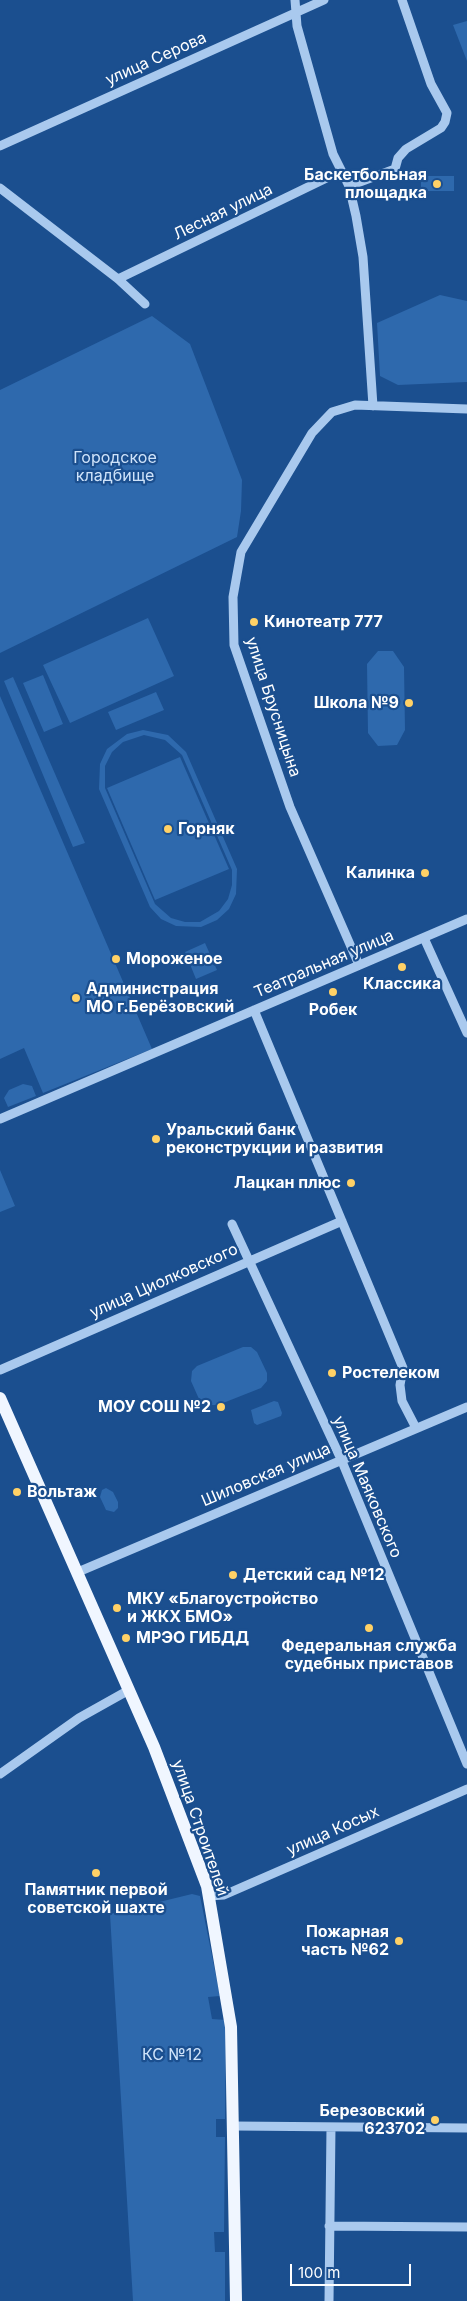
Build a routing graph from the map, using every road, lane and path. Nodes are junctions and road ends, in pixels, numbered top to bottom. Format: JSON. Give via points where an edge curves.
{"nodes":[{"id":1,"x":295,"y":0,"type":"edge"},
{"id":2,"x":324,"y":0,"type":"edge"},
{"id":3,"x":402,"y":0,"type":"edge"},
{"id":4,"x":296,"y":12,"type":"junction"},
{"id":5,"x":0,"y":146,"type":"edge"},
{"id":6,"x":341,"y":171,"type":"junction"},
{"id":7,"x":349,"y":186,"type":"junction"},
{"id":8,"x":0,"y":188,"type":"edge"},
{"id":9,"x":118,"y":279,"type":"junction"},
{"id":10,"x":145,"y":304,"type":"dead end"},
{"id":11,"x":374,"y":406,"type":"junction"},
{"id":12,"x":467,"y":409,"type":"edge"},
{"id":13,"x":467,"y":919,"type":"edge"},
{"id":14,"x":424,"y":938,"type":"junction"},
{"id":15,"x":359,"y":965,"type":"junction"},
{"id":16,"x":254,"y":1010,"type":"junction"},
{"id":17,"x":467,"y":1033,"type":"edge"},
{"id":18,"x":0,"y":1119,"type":"edge"},
{"id":19,"x":342,"y":1221,"type":"junction"},
{"id":20,"x":232,"y":1224,"type":"dead end"},
{"id":21,"x":248,"y":1261,"type":"junction"},
{"id":22,"x":0,"y":1370,"type":"edge"},
{"id":23,"x":0,"y":1398,"type":"edge"},
{"id":24,"x":467,"y":1407,"type":"edge"},
{"id":25,"x":416,"y":1428,"type":"junction"},
{"id":26,"x":341,"y":1459,"type":"junction"},
{"id":27,"x":78,"y":1572,"type":"junction"},
{"id":28,"x":129,"y":1690,"type":"junction"},
{"id":29,"x":467,"y":1764,"type":"edge"},
{"id":30,"x":0,"y":1774,"type":"edge"},
{"id":31,"x":467,"y":1789,"type":"edge"},
{"id":32,"x":209,"y":1896,"type":"junction"},
{"id":33,"x":234,"y":2126,"type":"junction"},
{"id":34,"x":330,"y":2127,"type":"junction"},
{"id":35,"x":467,"y":2128,"type":"edge"},
{"id":36,"x":329,"y":2226,"type":"junction"},
{"id":37,"x":467,"y":2227,"type":"edge"},
{"id":38,"x":236,"y":2301,"type":"edge"},
{"id":39,"x":329,"y":2301,"type":"edge"}],
"edges":[{"from":1,"to":4,"type":"street"},
{"from":2,"to":4,"type":"street","name":"улица Серова"},
{"from":3,"to":7,"type":"street","via":[[431,84],[447,113],[445,122],[441,128],[406,149],[394,169]]},
{"from":4,"to":5,"type":"street","name":"улица Серова"},
{"from":4,"to":6,"type":"street","via":[[297,26],[333,154]]},
{"from":6,"to":7,"type":"street"},
{"from":6,"to":9,"type":"street","name":"Лесная улица"},
{"from":7,"to":11,"type":"street","via":[[363,257]]},
{"from":8,"to":9,"type":"street"},
{"from":9,"to":10,"type":"street"},
{"from":11,"to":12,"type":"street"},
{"from":11,"to":15,"type":"street","name":"улица Брусницына","via":[[355,405],[332,412],[312,433],[241,552],[233,597],[234,645],[290,807]]},
{"from":13,"to":14,"type":"street","name":"Театральная улица"},
{"from":14,"to":15,"type":"street","name":"Театральная улица"},
{"from":14,"to":17,"type":"street"},
{"from":15,"to":16,"type":"street","name":"Театральная улица"},
{"from":16,"to":18,"type":"street","name":"Театральная улица"},
{"from":16,"to":19,"type":"street"},
{"from":19,"to":21,"type":"street","name":"улица Циолковского"},
{"from":19,"to":25,"type":"street","via":[[403,1368],[402,1401]]},
{"from":20,"to":21,"type":"street","name":"улица Маяковского"},
{"from":21,"to":22,"type":"street","name":"улица Циолковского"},
{"from":21,"to":26,"type":"street","name":"улица Маяковского"},
{"from":23,"to":27,"type":"main road","name":"улица Строителей"},
{"from":24,"to":25,"type":"street","name":"Шиловская улица"},
{"from":25,"to":26,"type":"street","name":"Шиловская улица"},
{"from":26,"to":27,"type":"street","name":"Шиловская улица"},
{"from":26,"to":29,"type":"street","name":"улица Маяковского"},
{"from":27,"to":28,"type":"main road","name":"улица Строителей"},
{"from":28,"to":30,"type":"street","via":[[79,1718]]},
{"from":28,"to":32,"type":"main road","name":"улица Строителей","via":[[190,1838]]},
{"from":31,"to":32,"type":"street","name":"улица Косых","via":[[224,1895]]},
{"from":32,"to":33,"type":"main road","name":"улица Строителей","via":[[228,2002]]},
{"from":33,"to":34,"type":"street"},
{"from":33,"to":38,"type":"main road","name":"улица Строителей"},
{"from":34,"to":35,"type":"street"},
{"from":34,"to":36,"type":"street"},
{"from":36,"to":37,"type":"street"},
{"from":36,"to":39,"type":"street"}]}
